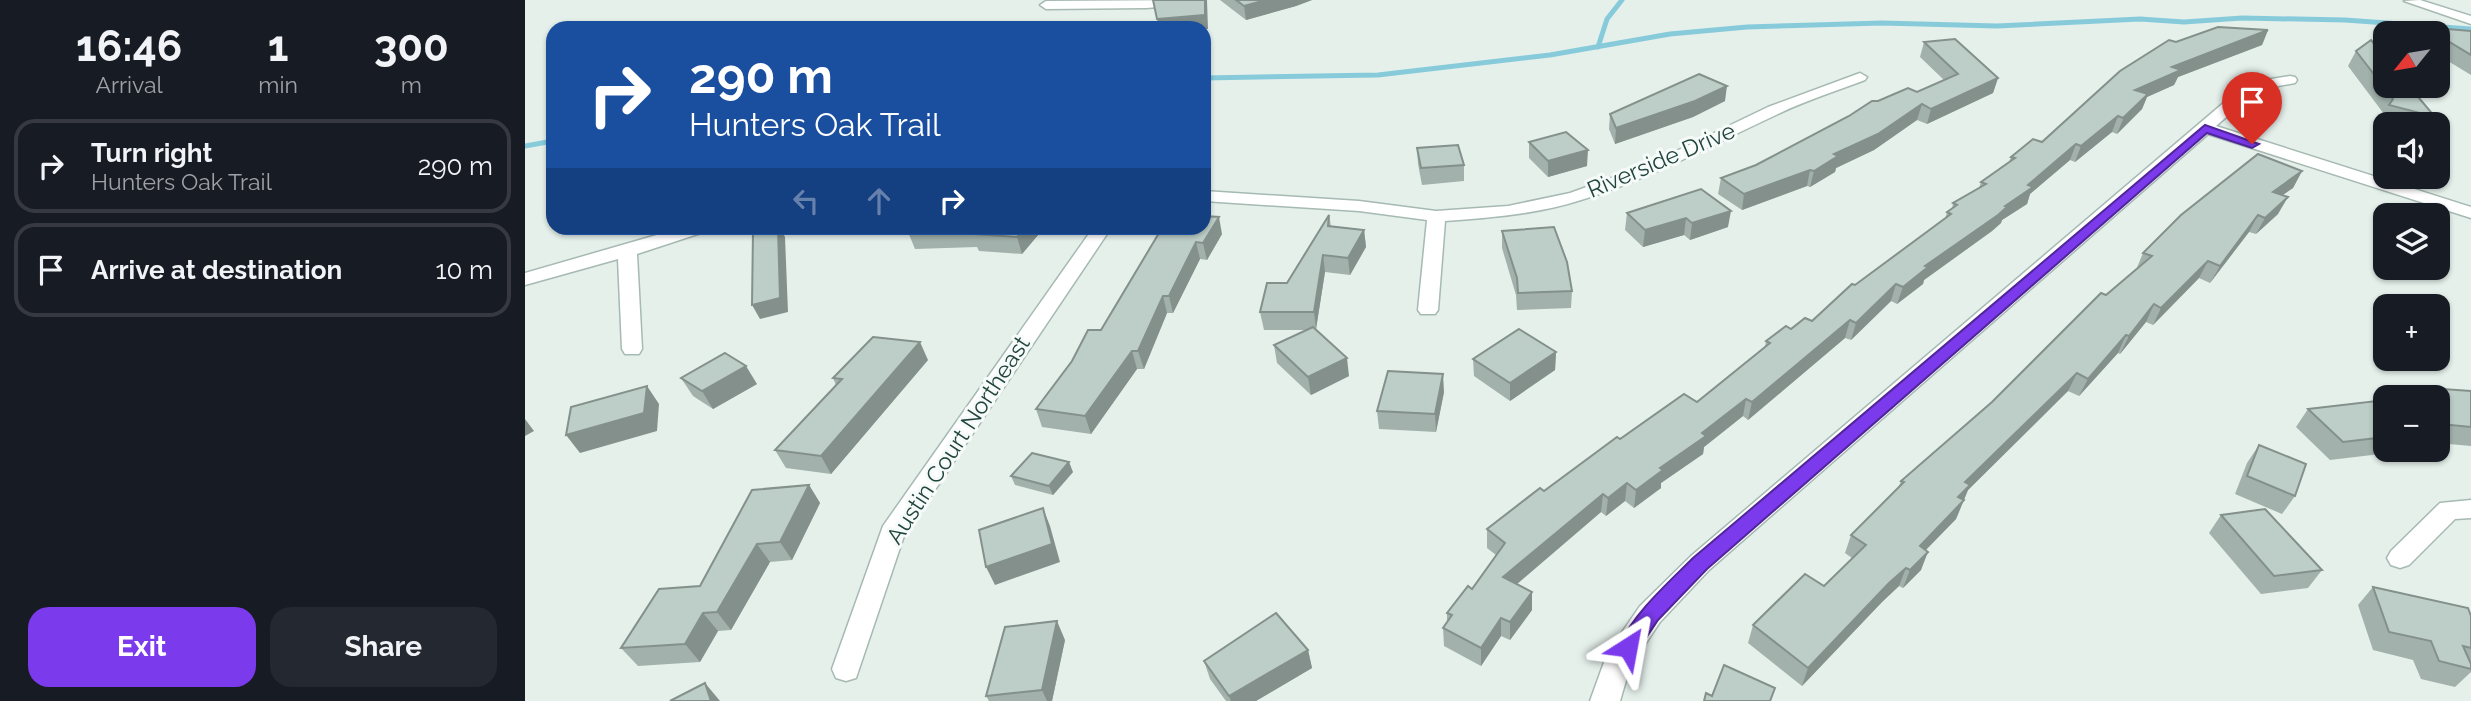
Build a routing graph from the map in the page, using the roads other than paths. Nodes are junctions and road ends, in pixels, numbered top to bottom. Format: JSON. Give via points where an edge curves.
{"nodes":[{"id":1,"x":1198,"y":0,"type":"edge"},
{"id":2,"x":2410,"y":1,"type":"edge"},
{"id":3,"x":1046,"y":5,"type":"dead end"},
{"id":4,"x":2471,"y":20,"type":"edge"},
{"id":5,"x":1860,"y":77,"type":"dead end"},
{"id":6,"x":2290,"y":80,"type":"dead end"},
{"id":7,"x":2205,"y":128,"type":"junction"},
{"id":8,"x":1211,"y":196,"type":"edge"},
{"id":9,"x":2471,"y":213,"type":"edge"},
{"id":10,"x":1436,"y":216,"type":"junction"},
{"id":11,"x":676,"y":235,"type":"edge"},
{"id":12,"x":1097,"y":235,"type":"edge"},
{"id":13,"x":627,"y":251,"type":"junction"},
{"id":14,"x":525,"y":279,"type":"edge"},
{"id":15,"x":1428,"y":310,"type":"dead end"},
{"id":16,"x":632,"y":349,"type":"dead end"},
{"id":17,"x":2471,"y":509,"type":"edge"},
{"id":18,"x":2400,"y":558,"type":"dead end"},
{"id":19,"x":846,"y":669,"type":"dead end"},
{"id":20,"x":1605,"y":701,"type":"edge"}],
"edges":[{"from":1,"to":3,"type":"street"},
{"from":2,"to":4,"type":"street"},
{"from":5,"to":10,"type":"street","name":"Riverside Drive","via":[[1773,110],[1670,161],[1574,197],[1508,211]]},
{"from":6,"to":7,"type":"street","via":[[2252,86]]},
{"from":7,"to":9,"type":"street"},
{"from":7,"to":20,"type":"street","via":[[1700,563],[1650,614],[1617,663]]},
{"from":8,"to":10,"type":"street","name":"Riverside Drive"},
{"from":10,"to":15,"type":"street"},
{"from":11,"to":13,"type":"street"},
{"from":12,"to":19,"type":"street","name":"Austin Court Northeast","via":[[892,533]]},
{"from":13,"to":14,"type":"street"},
{"from":13,"to":16,"type":"street"},
{"from":17,"to":18,"type":"street","via":[[2449,510]]}]}
